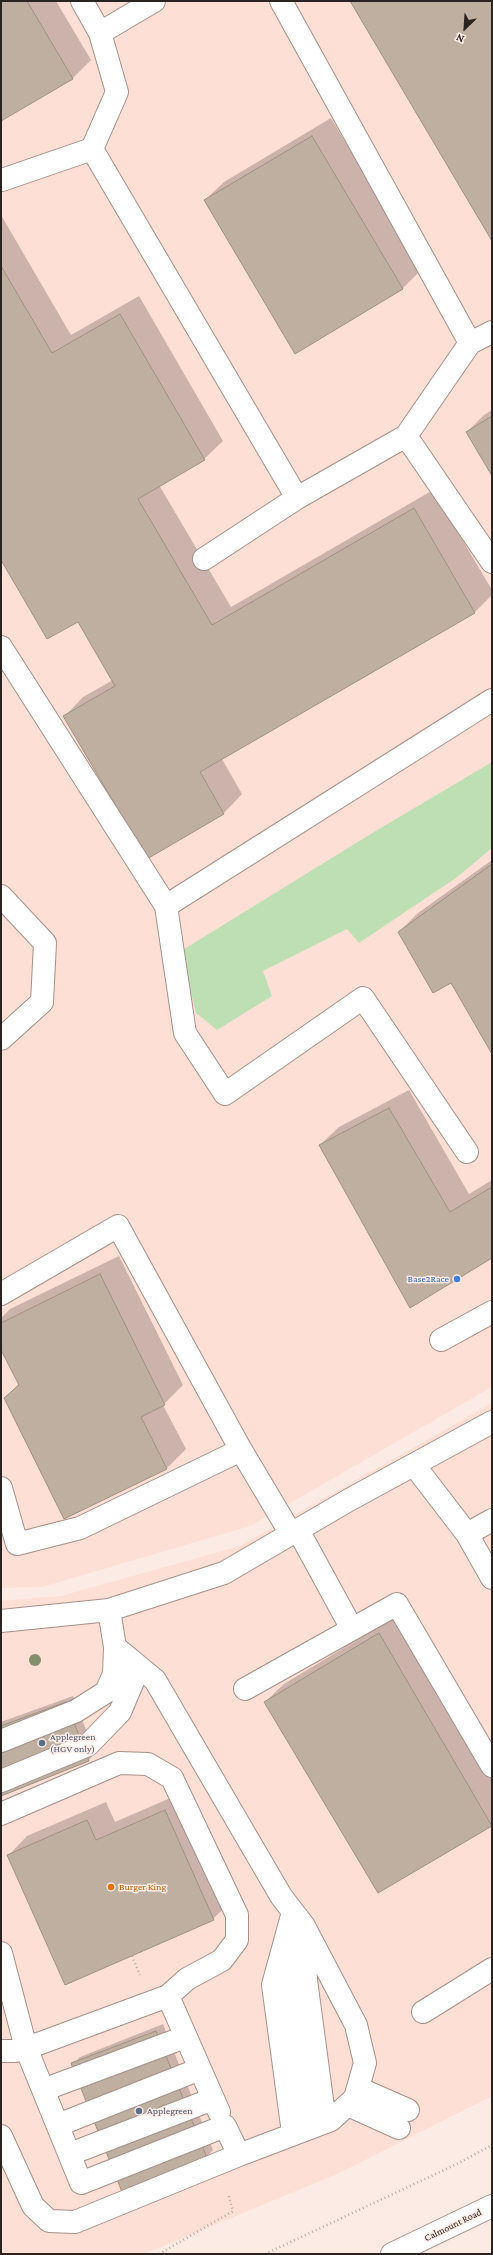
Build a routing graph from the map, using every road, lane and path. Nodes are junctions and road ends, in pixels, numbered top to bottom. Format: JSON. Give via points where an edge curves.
{"nodes":[{"id":1,"x":82,"y":1,"type":"edge"},
{"id":2,"x":154,"y":1,"type":"edge"},
{"id":3,"x":281,"y":1,"type":"edge"},
{"id":4,"x":100,"y":33,"type":"junction"},
{"id":5,"x":92,"y":149,"type":"junction"},
{"id":6,"x":2,"y":180,"type":"edge"},
{"id":7,"x":492,"y":332,"type":"edge"},
{"id":8,"x":470,"y":343,"type":"junction"},
{"id":9,"x":406,"y":436,"type":"junction"},
{"id":10,"x":297,"y":498,"type":"junction"},
{"id":11,"x":204,"y":559,"type":"dead end"},
{"id":12,"x":492,"y":562,"type":"edge"},
{"id":13,"x":1,"y":647,"type":"edge"},
{"id":14,"x":492,"y":700,"type":"edge"},
{"id":15,"x":1,"y":896,"type":"edge"},
{"id":16,"x":166,"y":906,"type":"junction"},
{"id":17,"x":1,"y":1039,"type":"edge"},
{"id":18,"x":466,"y":1152,"type":"dead end"},
{"id":19,"x":1,"y":1294,"type":"edge"},
{"id":20,"x":492,"y":1312,"type":"edge"},
{"id":21,"x":441,"y":1340,"type":"dead end"},
{"id":22,"x":492,"y":1422,"type":"edge"},
{"id":23,"x":241,"y":1450,"type":"junction"},
{"id":24,"x":414,"y":1465,"type":"junction"},
{"id":25,"x":1,"y":1488,"type":"edge"},
{"id":26,"x":492,"y":1520,"type":"edge"},
{"id":27,"x":295,"y":1532,"type":"junction"},
{"id":28,"x":467,"y":1534,"type":"junction"},
{"id":29,"x":492,"y":1578,"type":"edge"},
{"id":30,"x":109,"y":1610,"type":"junction"},
{"id":31,"x":1,"y":1621,"type":"edge"},
{"id":32,"x":352,"y":1629,"type":"junction"},
{"id":33,"x":115,"y":1647,"type":"junction"},
{"id":34,"x":245,"y":1689,"type":"dead end"},
{"id":35,"x":1,"y":1741,"type":"edge"},
{"id":36,"x":492,"y":1766,"type":"edge"},
{"id":37,"x":1,"y":1781,"type":"edge"},
{"id":38,"x":1,"y":1814,"type":"edge"},
{"id":39,"x":298,"y":1919,"type":"junction"},
{"id":40,"x":1,"y":1953,"type":"edge"},
{"id":41,"x":492,"y":1969,"type":"edge"},
{"id":42,"x":168,"y":1996,"type":"junction"},
{"id":43,"x":423,"y":2012,"type":"dead end"},
{"id":44,"x":185,"y":2037,"type":"junction"},
{"id":45,"x":26,"y":2048,"type":"junction"},
{"id":46,"x":1,"y":2051,"type":"edge"},
{"id":47,"x":200,"y":2069,"type":"junction"},
{"id":48,"x":43,"y":2090,"type":"junction"},
{"id":49,"x":353,"y":2096,"type":"junction"},
{"id":50,"x":214,"y":2099,"type":"junction"},
{"id":51,"x":404,"y":2118,"type":"dead end"},
{"id":52,"x":58,"y":2125,"type":"junction"},
{"id":53,"x":226,"y":2126,"type":"junction"},
{"id":54,"x":308,"y":2128,"type":"junction"},
{"id":55,"x":1,"y":2136,"type":"edge"},
{"id":56,"x":492,"y":2145,"type":"edge"},
{"id":57,"x":70,"y":2154,"type":"junction"},
{"id":58,"x":239,"y":2156,"type":"junction"},
{"id":59,"x":81,"y":2183,"type":"junction"},
{"id":60,"x":227,"y":2191,"type":"dead end"},
{"id":61,"x":492,"y":2206,"type":"edge"},
{"id":62,"x":95,"y":2214,"type":"junction"},
{"id":63,"x":159,"y":2254,"type":"edge"},
{"id":64,"x":265,"y":2254,"type":"edge"},
{"id":65,"x":392,"y":2254,"type":"edge"}],
"edges":[{"from":1,"to":4,"type":"street"},
{"from":2,"to":4,"type":"street"},
{"from":3,"to":8,"type":"street"},
{"from":4,"to":5,"type":"street","via":[[117,92]]},
{"from":5,"to":6,"type":"street"},
{"from":5,"to":10,"type":"street"},
{"from":7,"to":8,"type":"street"},
{"from":8,"to":9,"type":"street"},
{"from":9,"to":10,"type":"street"},
{"from":9,"to":12,"type":"street"},
{"from":10,"to":11,"type":"street"},
{"from":13,"to":16,"type":"street"},
{"from":14,"to":16,"type":"street"},
{"from":15,"to":17,"type":"street","via":[[45,943],[42,1002]]},
{"from":16,"to":18,"type":"street","via":[[185,1034],[225,1094],[363,998]]},
{"from":19,"to":23,"type":"street","via":[[118,1226]]},
{"from":20,"to":21,"type":"street"},
{"from":22,"to":24,"type":"street"},
{"from":23,"to":25,"type":"street","via":[[80,1528],[17,1544]]},
{"from":23,"to":27,"type":"street"},
{"from":24,"to":27,"type":"street"},
{"from":24,"to":28,"type":"street"},
{"from":26,"to":28,"type":"street"},
{"from":27,"to":30,"type":"street","via":[[224,1573]]},
{"from":27,"to":32,"type":"street"},
{"from":28,"to":29,"type":"street"},
{"from":30,"to":31,"type":"street"},
{"from":30,"to":33,"type":"street"},
{"from":32,"to":34,"type":"street"},
{"from":32,"to":36,"type":"street","via":[[397,1604]]},
{"from":33,"to":35,"type":"street","via":[[114,1674],[106,1692],[76,1711]]},
{"from":33,"to":37,"type":"street","via":[[134,1679],[120,1712],[88,1745]]},
{"from":33,"to":39,"type":"street","via":[[155,1680],[281,1896]]},
{"from":38,"to":42,"type":"street","via":[[119,1763],[148,1764],[172,1778],[237,1915],[238,1940],[222,1960],[187,1979]]},
{"from":39,"to":49,"type":"street","via":[[356,2025],[365,2063]]},
{"from":39,"to":54,"type":"street","via":[[306,1980]]},
{"from":39,"to":54,"type":"street","via":[[272,1985]]},
{"from":40,"to":45,"type":"street"},
{"from":41,"to":43,"type":"street"},
{"from":42,"to":44,"type":"street"},
{"from":42,"to":45,"type":"street"},
{"from":44,"to":47,"type":"street"},
{"from":44,"to":48,"type":"street"},
{"from":45,"to":46,"type":"street"},
{"from":45,"to":48,"type":"street"},
{"from":47,"to":50,"type":"street"},
{"from":47,"to":52,"type":"street"},
{"from":48,"to":52,"type":"street"},
{"from":49,"to":51,"type":"street"},
{"from":49,"to":54,"type":"street","via":[[331,2120]]},
{"from":50,"to":53,"type":"street"},
{"from":50,"to":57,"type":"street"},
{"from":52,"to":57,"type":"street"},
{"from":53,"to":58,"type":"street"},
{"from":53,"to":59,"type":"street"},
{"from":54,"to":58,"type":"street"},
{"from":55,"to":62,"type":"street","via":[[33,2206],[49,2221],[75,2222]]},
{"from":56,"to":64,"type":"path"},
{"from":57,"to":59,"type":"street"},
{"from":58,"to":62,"type":"street"},
{"from":59,"to":62,"type":"street"},
{"from":60,"to":63,"type":"path","via":[[233,2211]]},
{"from":61,"to":65,"type":"street","name":"Calmount Road"}]}
